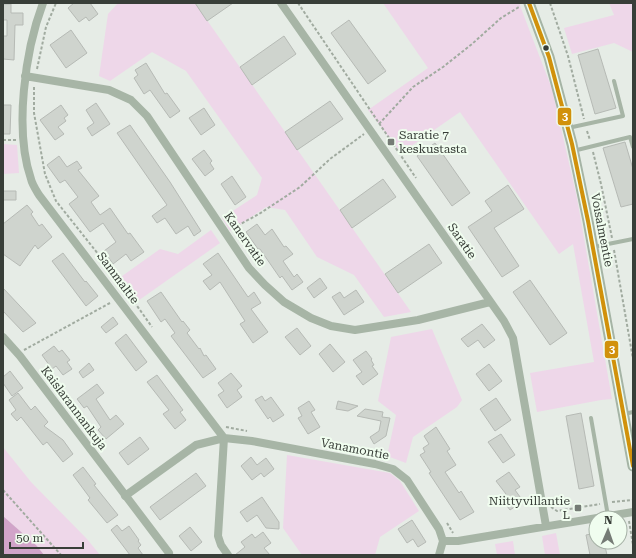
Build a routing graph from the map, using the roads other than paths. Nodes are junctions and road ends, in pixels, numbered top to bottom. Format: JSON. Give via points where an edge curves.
{"nodes":[{"id":1,"x":43,"y":3,"type":"edge"},
{"id":2,"x":281,"y":3,"type":"edge"},
{"id":3,"x":526,"y":4,"type":"edge"},
{"id":4,"x":26,"y":76,"type":"junction"},
{"id":5,"x":614,"y":81,"type":"dead end"},
{"id":6,"x":568,"y":128,"type":"junction"},
{"id":7,"x":633,"y":147,"type":"edge"},
{"id":8,"x":573,"y":151,"type":"junction"},
{"id":9,"x":633,"y":238,"type":"edge"},
{"id":10,"x":593,"y":247,"type":"junction"},
{"id":11,"x":490,"y":302,"type":"junction"},
{"id":12,"x":3,"y":337,"type":"edge"},
{"id":13,"x":628,"y":413,"type":"edge"},
{"id":14,"x":591,"y":418,"type":"dead end"},
{"id":15,"x":224,"y":438,"type":"junction"},
{"id":16,"x":633,"y":466,"type":"edge"},
{"id":17,"x":125,"y":496,"type":"junction"},
{"id":18,"x":607,"y":510,"type":"edge"},
{"id":19,"x":588,"y":519,"type":"edge"},
{"id":20,"x":546,"y":526,"type":"junction"},
{"id":21,"x":443,"y":541,"type":"junction"},
{"id":22,"x":169,"y":553,"type":"dead end"},
{"id":23,"x":228,"y":555,"type":"edge"},
{"id":24,"x":439,"y":555,"type":"edge"}],
"edges":[{"from":1,"to":4,"type":"street","name":"Sammaltie","via":[[28,58]]},
{"from":2,"to":11,"type":"street","name":"Saratie"},
{"from":3,"to":6,"type":"street","name":"Voisalmentie","via":[[549,57]]},
{"from":4,"to":11,"type":"street","name":"Kanervatie","via":[[109,90],[131,100],[147,116],[249,268],[284,302],[311,318],[331,326],[355,330],[418,320]]},
{"from":4,"to":15,"type":"street","name":"Sammaltie","via":[[23,96],[23,140],[31,180],[39,195]]},
{"from":5,"to":6,"type":"lane","via":[[623,116]]},
{"from":6,"to":8,"type":"street","name":"Voisalmentie"},
{"from":7,"to":8,"type":"lane","via":[[630,137]]},
{"from":8,"to":10,"type":"street","name":"Voisalmentie"},
{"from":9,"to":10,"type":"lane"},
{"from":10,"to":13,"type":"street","name":"Voisalmentie"},
{"from":11,"to":20,"type":"street","name":"Saratie","via":[[504,320],[513,338]]},
{"from":12,"to":17,"type":"street","name":"Kaislarannankuja"},
{"from":13,"to":16,"type":"street","name":"Voisalmentie"},
{"from":14,"to":18,"type":"lane"},
{"from":15,"to":17,"type":"street","via":[[196,446]]},
{"from":15,"to":21,"type":"street","name":"Vanamontie","via":[[393,469],[407,480],[439,529]]},
{"from":15,"to":23,"type":"street","via":[[218,536]]},
{"from":17,"to":22,"type":"street","name":"Kaislarannankuja"},
{"from":19,"to":20,"type":"street"},
{"from":20,"to":21,"type":"street","via":[[458,541]]},
{"from":21,"to":24,"type":"street"}]}
